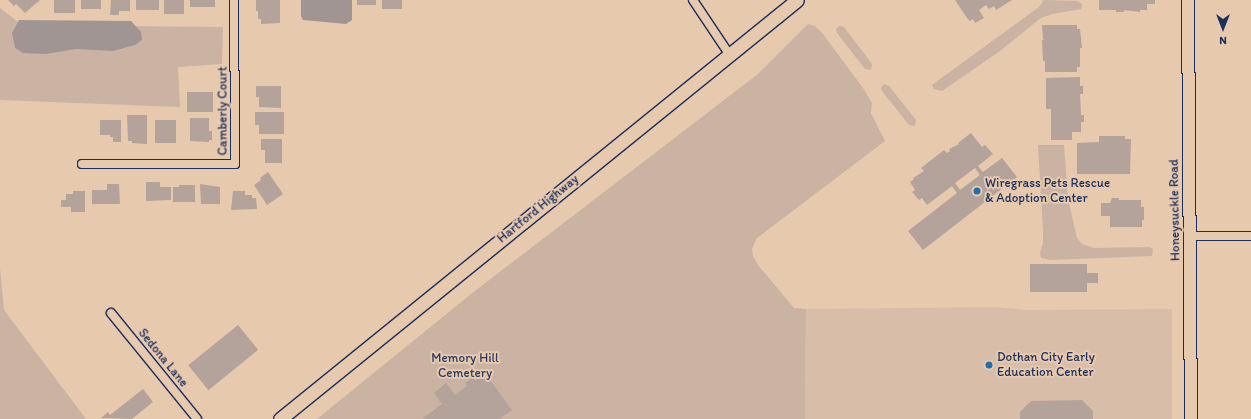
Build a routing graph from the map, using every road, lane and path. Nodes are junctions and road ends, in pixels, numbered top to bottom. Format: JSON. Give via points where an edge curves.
{"nodes":[{"id":1,"x":234,"y":0,"type":"edge"},
{"id":2,"x":692,"y":0,"type":"edge"},
{"id":3,"x":797,"y":0,"type":"edge"},
{"id":4,"x":1188,"y":0,"type":"edge"},
{"id":5,"x":729,"y":54,"type":"junction"},
{"id":6,"x":82,"y":164,"type":"dead end"},
{"id":7,"x":1190,"y":236,"type":"junction"},
{"id":8,"x":1251,"y":236,"type":"edge"},
{"id":9,"x":111,"y":313,"type":"dead end"},
{"id":10,"x":197,"y":419,"type":"edge"},
{"id":11,"x":280,"y":419,"type":"edge"},
{"id":12,"x":1191,"y":419,"type":"edge"}],
"edges":[{"from":1,"to":6,"type":"street","name":"Camberly Court","via":[[235,164]]},
{"from":2,"to":5,"type":"street"},
{"from":3,"to":5,"type":"main road","name":"Hartford Highway"},
{"from":4,"to":7,"type":"main road","name":"Honeysuckle Road"},
{"from":5,"to":11,"type":"main road","name":"Hartford Highway"},
{"from":7,"to":8,"type":"street"},
{"from":7,"to":12,"type":"main road","name":"Honeysuckle Road"},
{"from":9,"to":10,"type":"street","name":"Sedona Lane"}]}
